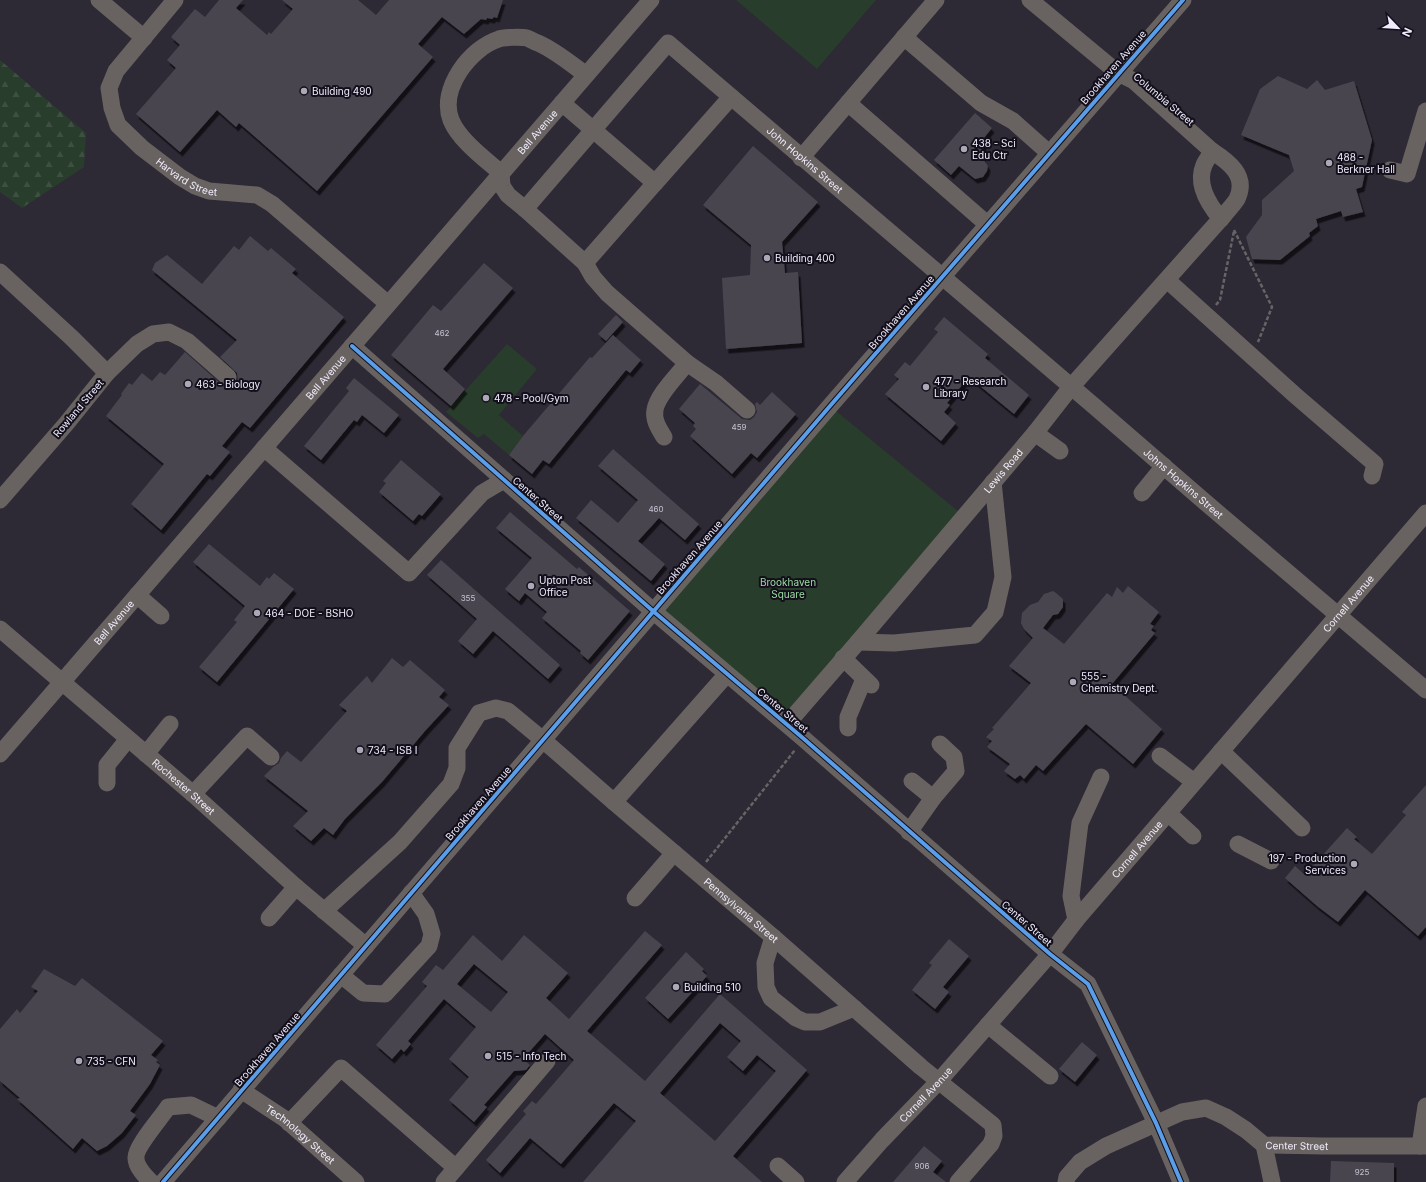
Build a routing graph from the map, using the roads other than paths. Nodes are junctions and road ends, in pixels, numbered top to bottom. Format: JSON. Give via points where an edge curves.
{"nodes":[{"id":1,"x":99,"y":0,"type":"edge"},
{"id":2,"x":175,"y":0,"type":"edge"},
{"id":3,"x":651,"y":0,"type":"edge"},
{"id":4,"x":936,"y":0,"type":"edge"},
{"id":5,"x":1030,"y":0,"type":"edge"},
{"id":6,"x":1183,"y":0,"type":"edge"},
{"id":7,"x":904,"y":37,"type":"junction"},
{"id":8,"x":144,"y":38,"type":"junction"},
{"id":9,"x":1118,"y":73,"type":"junction"},
{"id":10,"x":586,"y":75,"type":"junction"},
{"id":11,"x":731,"y":97,"type":"junction"},
{"id":12,"x":848,"y":102,"type":"junction"},
{"id":13,"x":562,"y":103,"type":"junction"},
{"id":14,"x":1426,"y":111,"type":"edge"},
{"id":15,"x":593,"y":129,"type":"junction"},
{"id":16,"x":1212,"y":151,"type":"junction"},
{"id":17,"x":1049,"y":153,"type":"junction"},
{"id":18,"x":801,"y":158,"type":"junction"},
{"id":19,"x":1390,"y":170,"type":"dead end"},
{"id":20,"x":501,"y":173,"type":"junction"},
{"id":21,"x":655,"y":183,"type":"junction"},
{"id":22,"x":1241,"y":183,"type":"joint"},
{"id":23,"x":525,"y":209,"type":"junction"},
{"id":24,"x":1223,"y":216,"type":"junction"},
{"id":25,"x":987,"y":224,"type":"junction"},
{"id":26,"x":585,"y":263,"type":"junction"},
{"id":27,"x":0,"y":272,"type":"edge"},
{"id":28,"x":942,"y":277,"type":"junction"},
{"id":29,"x":1167,"y":280,"type":"junction"},
{"id":30,"x":388,"y":304,"type":"junction"},
{"id":31,"x":352,"y":346,"type":"junction"},
{"id":32,"x":687,"y":363,"type":"junction"},
{"id":33,"x":107,"y":373,"type":"junction"},
{"id":34,"x":228,"y":377,"type":"dead end"},
{"id":35,"x":1071,"y":387,"type":"junction"},
{"id":36,"x":747,"y":410,"type":"dead end"},
{"id":37,"x":1035,"y":433,"type":"junction"},
{"id":38,"x":664,"y":437,"type":"dead end"},
{"id":39,"x":264,"y":448,"type":"junction"},
{"id":40,"x":1060,"y":451,"type":"dead end"},
{"id":41,"x":1164,"y":466,"type":"junction"},
{"id":42,"x":1372,"y":476,"type":"dead end"},
{"id":43,"x":504,"y":480,"type":"junction"},
{"id":44,"x":993,"y":482,"type":"junction"},
{"id":45,"x":1142,"y":493,"type":"dead end"},
{"id":46,"x":0,"y":500,"type":"edge"},
{"id":47,"x":1426,"y":513,"type":"edge"},
{"id":48,"x":137,"y":595,"type":"junction"},
{"id":49,"x":653,"y":611,"type":"junction"},
{"id":50,"x":160,"y":616,"type":"dead end"},
{"id":51,"x":1338,"y":616,"type":"junction"},
{"id":52,"x":0,"y":629,"type":"edge"},
{"id":53,"x":858,"y":642,"type":"junction"},
{"id":54,"x":843,"y":658,"type":"junction"},
{"id":55,"x":728,"y":674,"type":"junction"},
{"id":56,"x":62,"y":682,"type":"junction"},
{"id":57,"x":1426,"y":690,"type":"edge"},
{"id":58,"x":170,"y":724,"type":"dead end"},
{"id":59,"x":787,"y":724,"type":"junction"},
{"id":60,"x":848,"y":728,"type":"dead end"},
{"id":61,"x":128,"y":739,"type":"junction"},
{"id":62,"x":543,"y":740,"type":"junction"},
{"id":63,"x":940,"y":744,"type":"dead end"},
{"id":64,"x":1221,"y":751,"type":"junction"},
{"id":65,"x":0,"y":754,"type":"edge"},
{"id":66,"x":146,"y":754,"type":"junction"},
{"id":67,"x":1160,"y":756,"type":"dead end"},
{"id":68,"x":271,"y":757,"type":"dead end"},
{"id":69,"x":1101,"y":777,"type":"dead end"},
{"id":70,"x":912,"y":781,"type":"dead end"},
{"id":71,"x":1194,"y":782,"type":"junction"},
{"id":72,"x":107,"y":783,"type":"dead end"},
{"id":73,"x":193,"y":794,"type":"junction"},
{"id":74,"x":933,"y":798,"type":"junction"},
{"id":75,"x":614,"y":802,"type":"junction"},
{"id":76,"x":1168,"y":813,"type":"junction"},
{"id":77,"x":1302,"y":828,"type":"dead end"},
{"id":78,"x":909,"y":832,"type":"junction"},
{"id":79,"x":1193,"y":836,"type":"dead end"},
{"id":80,"x":1238,"y":844,"type":"dead end"},
{"id":81,"x":674,"y":853,"type":"junction"},
{"id":82,"x":1271,"y":861,"type":"dead end"},
{"id":83,"x":296,"y":887,"type":"junction"},
{"id":84,"x":411,"y":893,"type":"junction"},
{"id":85,"x":635,"y":898,"type":"dead end"},
{"id":86,"x":324,"y":911,"type":"junction"},
{"id":87,"x":269,"y":918,"type":"dead end"},
{"id":88,"x":1076,"y":920,"type":"junction"},
{"id":89,"x":773,"y":937,"type":"junction"},
{"id":90,"x":366,"y":946,"type":"junction"},
{"id":91,"x":1050,"y":954,"type":"junction"},
{"id":92,"x":341,"y":975,"type":"junction"},
{"id":93,"x":854,"y":1008,"type":"junction"},
{"id":94,"x":988,"y":1025,"type":"junction"},
{"id":95,"x":547,"y":1061,"type":"dead end"},
{"id":96,"x":1050,"y":1076,"type":"dead end"},
{"id":97,"x":939,"y":1081,"type":"junction"},
{"id":98,"x":242,"y":1090,"type":"junction"},
{"id":99,"x":1426,"y":1106,"type":"edge"},
{"id":100,"x":218,"y":1118,"type":"junction"},
{"id":101,"x":289,"y":1123,"type":"junction"},
{"id":102,"x":1156,"y":1123,"type":"junction"},
{"id":103,"x":1264,"y":1145,"type":"junction"},
{"id":104,"x":1423,"y":1146,"type":"edge"},
{"id":105,"x":778,"y":1166,"type":"dead end"},
{"id":106,"x":456,"y":1168,"type":"junction"},
{"id":107,"x":151,"y":1182,"type":"edge"},
{"id":108,"x":163,"y":1182,"type":"edge"},
{"id":109,"x":356,"y":1182,"type":"edge"},
{"id":110,"x":444,"y":1182,"type":"edge"},
{"id":111,"x":796,"y":1182,"type":"edge"},
{"id":112,"x":845,"y":1182,"type":"edge"},
{"id":113,"x":958,"y":1182,"type":"edge"},
{"id":114,"x":1066,"y":1182,"type":"edge"},
{"id":115,"x":1181,"y":1182,"type":"edge"},
{"id":116,"x":1272,"y":1182,"type":"edge"}],
"edges":[{"from":1,"to":8,"type":"street"},
{"from":2,"to":8,"type":"street","name":"Harvard Street"},
{"from":3,"to":10,"type":"street","name":"Bell Avenue"},
{"from":4,"to":7,"type":"street"},
{"from":5,"to":9,"type":"street","name":"Columbia Street"},
{"from":6,"to":9,"type":"street","name":"Brookhaven Avenue"},
{"from":7,"to":12,"type":"street"},
{"from":7,"to":17,"type":"street","via":[[981,103],[1013,121]]},
{"from":8,"to":30,"type":"street","name":"Harvard Street","via":[[116,71],[109,88],[118,125],[142,148],[196,186],[209,191],[257,196],[272,204]]},
{"from":9,"to":16,"type":"street","name":"Columbia Street","via":[[1134,81]]},
{"from":9,"to":17,"type":"street","name":"Brookhaven Avenue"},
{"from":10,"to":13,"type":"street","name":"Bell Avenue"},
{"from":10,"to":20,"type":"street","via":[[552,50],[527,38],[500,38],[478,50],[458,73],[448,101],[451,119],[457,131]]},
{"from":11,"to":15,"type":"street","name":"John Hopkins Street","via":[[668,43]]},
{"from":11,"to":18,"type":"street","name":"John Hopkins Street"},
{"from":11,"to":21,"type":"street"},
{"from":12,"to":18,"type":"street"},
{"from":12,"to":25,"type":"street"},
{"from":13,"to":15,"type":"street"},
{"from":13,"to":20,"type":"street","name":"Bell Avenue"},
{"from":14,"to":19,"type":"street","via":[[1408,174]]},
{"from":15,"to":21,"type":"street"},
{"from":15,"to":23,"type":"street"},
{"from":16,"to":22,"type":"street","name":"Columbia Street","via":[[1237,172]]},
{"from":16,"to":24,"type":"street","via":[[1204,165],[1202,183],[1211,206]]},
{"from":17,"to":25,"type":"street","name":"Brookhaven Avenue"},
{"from":18,"to":28,"type":"street","name":"John Hopkins Street"},
{"from":20,"to":23,"type":"street","via":[[502,186],[508,195]]},
{"from":20,"to":30,"type":"street","name":"Bell Avenue"},
{"from":21,"to":26,"type":"street"},
{"from":22,"to":24,"type":"street","name":"Lewis Road","via":[[1237,199]]},
{"from":23,"to":26,"type":"street"},
{"from":24,"to":29,"type":"street","name":"Lewis Road"},
{"from":25,"to":28,"type":"street","name":"Brookhaven Avenue"},
{"from":26,"to":32,"type":"street","via":[[607,293]]},
{"from":27,"to":33,"type":"street","name":"Rowland Street"},
{"from":28,"to":35,"type":"street","name":"Johns Hopkins Street"},
{"from":28,"to":49,"type":"street","name":"Brookhaven Avenue"},
{"from":29,"to":35,"type":"street","name":"Lewis Road"},
{"from":29,"to":42,"type":"street","via":[[1375,464]]},
{"from":30,"to":31,"type":"street","name":"Bell Avenue"},
{"from":31,"to":39,"type":"street","name":"Bell Avenue"},
{"from":31,"to":43,"type":"street","name":"Center Street"},
{"from":32,"to":36,"type":"street","via":[[716,383]]},
{"from":32,"to":38,"type":"street","via":[[660,396],[654,410],[656,424]]},
{"from":33,"to":34,"type":"street","via":[[137,344],[153,334],[169,332],[187,342]]},
{"from":33,"to":46,"type":"street","name":"Rowland Street"},
{"from":35,"to":37,"type":"street","name":"Lewis Road"},
{"from":35,"to":41,"type":"street","name":"Johns Hopkins Street"},
{"from":37,"to":40,"type":"street"},
{"from":37,"to":44,"type":"street","name":"Lewis Road"},
{"from":39,"to":43,"type":"street","via":[[409,573],[482,493]]},
{"from":39,"to":48,"type":"street","name":"Bell Avenue"},
{"from":41,"to":45,"type":"street"},
{"from":41,"to":51,"type":"street","name":"Johns Hopkins Street"},
{"from":43,"to":49,"type":"street","name":"Center Street"},
{"from":44,"to":53,"type":"street","name":"Lewis Road"},
{"from":44,"to":53,"type":"street","via":[[1003,577],[995,612],[975,635],[894,642]]},
{"from":47,"to":51,"type":"street","name":"Cornell Avenue"},
{"from":48,"to":50,"type":"street"},
{"from":48,"to":56,"type":"street","name":"Bell Avenue"},
{"from":49,"to":55,"type":"street","name":"Center Street"},
{"from":49,"to":62,"type":"street","name":"Brookhaven Avenue"},
{"from":51,"to":57,"type":"street","name":"Johns Hopkins Street"},
{"from":51,"to":64,"type":"street","name":"Cornell Avenue"},
{"from":52,"to":56,"type":"street","name":"Rochester Street"},
{"from":53,"to":54,"type":"street","name":"Lewis Road"},
{"from":54,"to":59,"type":"street","name":"Lewis Road"},
{"from":54,"to":60,"type":"street","via":[[868,682],[848,717]]},
{"from":55,"to":59,"type":"street","name":"Center Street"},
{"from":55,"to":75,"type":"street"},
{"from":56,"to":61,"type":"street","name":"Rochester Street"},
{"from":56,"to":65,"type":"street","name":"Bell Avenue"},
{"from":58,"to":66,"type":"street"},
{"from":59,"to":78,"type":"street","name":"Center Street"},
{"from":61,"to":66,"type":"street","name":"Rochester Street"},
{"from":61,"to":72,"type":"street","via":[[107,766]]},
{"from":62,"to":75,"type":"street","name":"Pennsylvania Street"},
{"from":62,"to":84,"type":"street","name":"Brookhaven Avenue"},
{"from":62,"to":86,"type":"street","name":"Pennsylvania Street","via":[[508,711],[496,708],[479,713],[457,748],[457,768],[451,784],[400,842]]},
{"from":63,"to":74,"type":"street","via":[[954,757],[956,771]]},
{"from":64,"to":71,"type":"street","name":"Cornell Avenue"},
{"from":64,"to":77,"type":"street"},
{"from":66,"to":73,"type":"street","name":"Rochester Street"},
{"from":67,"to":71,"type":"street"},
{"from":68,"to":73,"type":"street","via":[[247,736]]},
{"from":69,"to":88,"type":"street","via":[[1080,823],[1071,896]]},
{"from":70,"to":74,"type":"street"},
{"from":71,"to":76,"type":"street","name":"Cornell Avenue"},
{"from":73,"to":83,"type":"street","name":"Rochester Street"},
{"from":74,"to":78,"type":"street"},
{"from":75,"to":81,"type":"street","name":"Pennsylvania Street"},
{"from":76,"to":79,"type":"street"},
{"from":76,"to":88,"type":"street","name":"Cornell Avenue"},
{"from":78,"to":91,"type":"street","name":"Center Street"},
{"from":80,"to":82,"type":"street"},
{"from":81,"to":85,"type":"street"},
{"from":81,"to":89,"type":"street","name":"Pennsylvania Street"},
{"from":83,"to":86,"type":"street","name":"Rochester Street"},
{"from":83,"to":87,"type":"street"},
{"from":84,"to":90,"type":"street","name":"Brookhaven Avenue"},
{"from":84,"to":92,"type":"street","via":[[426,914],[432,934],[429,946],[385,994],[363,993]]},
{"from":86,"to":90,"type":"street","name":"Rochester Street"},
{"from":88,"to":91,"type":"street","name":"Cornell Avenue"},
{"from":89,"to":93,"type":"street","name":"Pennsylvania Street"},
{"from":89,"to":93,"type":"street","via":[[765,963],[766,987],[771,998],[805,1022],[820,1022]]},
{"from":90,"to":92,"type":"street","name":"Brookhaven Avenue"},
{"from":91,"to":94,"type":"street","name":"Cornell Avenue"},
{"from":91,"to":102,"type":"street","name":"Center Street","via":[[1088,984]]},
{"from":92,"to":98,"type":"street","name":"Brookhaven Avenue"},
{"from":93,"to":97,"type":"street","name":"Pennsylvania Street"},
{"from":94,"to":96,"type":"street"},
{"from":94,"to":97,"type":"street","name":"Cornell Avenue"},
{"from":95,"to":106,"type":"street"},
{"from":97,"to":112,"type":"street","name":"Cornell Avenue"},
{"from":97,"to":113,"type":"street","name":"Pennsylvania Street","via":[[993,1125],[994,1136],[991,1144]]},
{"from":98,"to":100,"type":"street","name":"Brookhaven Avenue"},
{"from":98,"to":101,"type":"street","name":"Technology Street"},
{"from":99,"to":104,"type":"street"},
{"from":100,"to":107,"type":"street","via":[[191,1105],[168,1107],[139,1145],[136,1158],[142,1174]]},
{"from":100,"to":108,"type":"street","name":"Brookhaven Avenue"},
{"from":101,"to":106,"type":"street","via":[[341,1068]]},
{"from":101,"to":109,"type":"street","name":"Technology Street"},
{"from":102,"to":103,"type":"street","name":"Center Street","via":[[1182,1112],[1206,1108],[1226,1117]]},
{"from":102,"to":114,"type":"street","via":[[1106,1146],[1080,1162],[1067,1176]]},
{"from":102,"to":115,"type":"street"},
{"from":103,"to":104,"type":"street","name":"Center Street"},
{"from":103,"to":116,"type":"street"},
{"from":105,"to":111,"type":"street"},
{"from":106,"to":110,"type":"street"}]}
